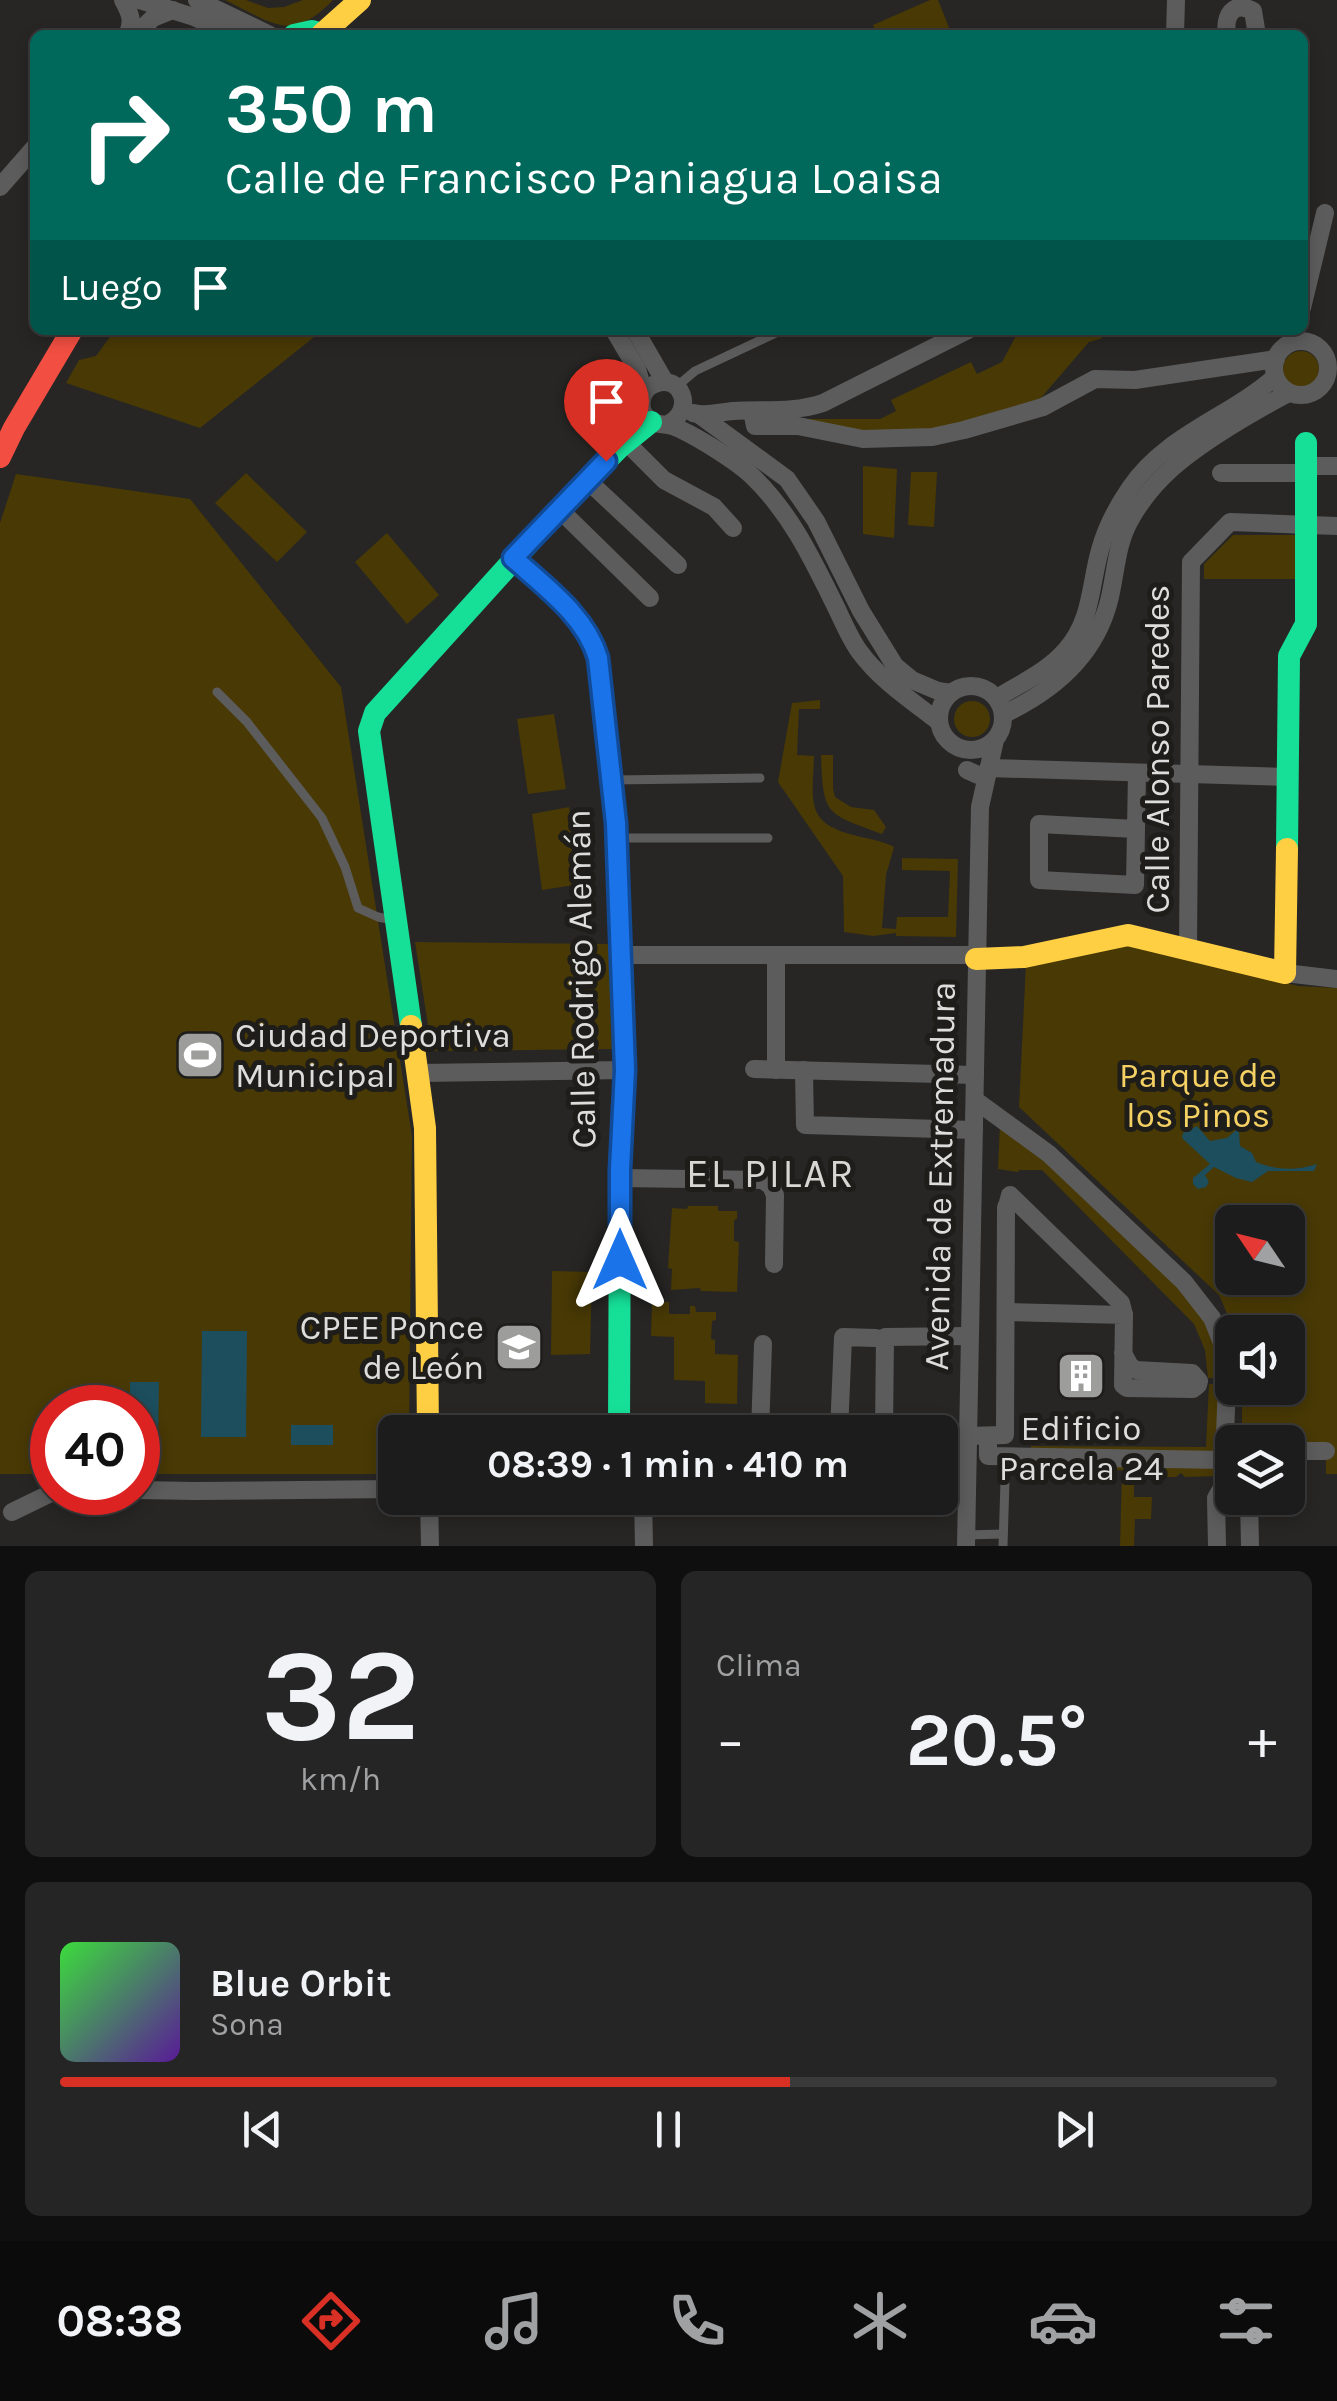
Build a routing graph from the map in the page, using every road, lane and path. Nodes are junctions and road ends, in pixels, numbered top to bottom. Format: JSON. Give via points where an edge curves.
{"nodes":[{"id":1,"x":123,"y":0,"type":"edge"},
{"id":2,"x":138,"y":0,"type":"edge"},
{"id":3,"x":196,"y":0,"type":"edge"},
{"id":4,"x":1176,"y":0,"type":"edge"},
{"id":5,"x":356,"y":4,"type":"edge"},
{"id":6,"x":173,"y":10,"type":"junction"},
{"id":7,"x":130,"y":30,"type":"edge"},
{"id":8,"x":140,"y":30,"type":"edge"},
{"id":9,"x":224,"y":30,"type":"edge"},
{"id":10,"x":259,"y":30,"type":"edge"},
{"id":11,"x":327,"y":30,"type":"edge"},
{"id":12,"x":348,"y":30,"type":"edge"},
{"id":13,"x":1175,"y":30,"type":"edge"},
{"id":14,"x":1227,"y":30,"type":"edge"},
{"id":15,"x":1256,"y":30,"type":"edge"},
{"id":16,"x":30,"y":152,"type":"edge"},
{"id":17,"x":0,"y":187,"type":"edge"},
{"id":18,"x":1331,"y":212,"type":"edge"},
{"id":19,"x":1308,"y":288,"type":"edge"},
{"id":20,"x":69,"y":335,"type":"edge"},
{"id":21,"x":617,"y":335,"type":"edge"},
{"id":22,"x":637,"y":335,"type":"edge"},
{"id":23,"x":771,"y":335,"type":"edge"},
{"id":24,"x":958,"y":335,"type":"edge"},
{"id":25,"x":1299,"y":336,"type":"edge"},
{"id":26,"x":1276,"y":368,"type":"junction"},
{"id":27,"x":1331,"y":376,"type":"edge"},
{"id":28,"x":671,"y":385,"type":"junction"},
{"id":29,"x":1289,"y":393,"type":"junction"},
{"id":30,"x":752,"y":411,"type":"junction"},
{"id":31,"x":692,"y":413,"type":"junction"},
{"id":32,"x":644,"y":421,"type":"junction"},
{"id":33,"x":0,"y":457,"type":"edge"},
{"id":34,"x":1306,"y":461,"type":"junction"},
{"id":35,"x":1337,"y":466,"type":"edge"},
{"id":36,"x":1221,"y":474,"type":"dead end"},
{"id":37,"x":586,"y":479,"type":"junction"},
{"id":38,"x":558,"y":509,"type":"junction"},
{"id":39,"x":1306,"y":525,"type":"junction"},
{"id":40,"x":1337,"y":526,"type":"edge"},
{"id":41,"x":734,"y":528,"type":"dead end"},
{"id":42,"x":513,"y":558,"type":"junction"},
{"id":43,"x":678,"y":564,"type":"dead end"},
{"id":44,"x":650,"y":598,"type":"dead end"},
{"id":45,"x":217,"y":692,"type":"dead end"},
{"id":46,"x":951,"y":693,"type":"junction"},
{"id":47,"x":1000,"y":706,"type":"junction"},
{"id":48,"x":939,"y":722,"type":"junction"},
{"id":49,"x":995,"y":740,"type":"junction"},
{"id":50,"x":960,"y":748,"type":"junction"},
{"id":51,"x":989,"y":768,"type":"junction"},
{"id":52,"x":968,"y":770,"type":"junction"},
{"id":53,"x":1137,"y":773,"type":"junction"},
{"id":54,"x":1190,"y":774,"type":"junction"},
{"id":55,"x":1287,"y":777,"type":"junction"},
{"id":56,"x":760,"y":778,"type":"dead end"},
{"id":57,"x":610,"y":780,"type":"junction"},
{"id":58,"x":980,"y":807,"type":"junction"},
{"id":59,"x":1136,"y":829,"type":"junction"},
{"id":60,"x":616,"y":838,"type":"junction"},
{"id":61,"x":768,"y":838,"type":"dead end"},
{"id":62,"x":396,"y":920,"type":"junction"},
{"id":63,"x":1188,"y":950,"type":"junction"},
{"id":64,"x":620,"y":955,"type":"junction"},
{"id":65,"x":776,"y":955,"type":"junction"},
{"id":66,"x":977,"y":957,"type":"junction"},
{"id":67,"x":1286,"y":973,"type":"junction"},
{"id":68,"x":1337,"y":979,"type":"edge"},
{"id":69,"x":754,"y":1069,"type":"dead end"},
{"id":70,"x":625,"y":1070,"type":"junction"},
{"id":71,"x":776,"y":1070,"type":"junction"},
{"id":72,"x":804,"y":1070,"type":"junction"},
{"id":73,"x":418,"y":1073,"type":"junction"},
{"id":74,"x":975,"y":1075,"type":"junction"},
{"id":75,"x":975,"y":1100,"type":"junction"},
{"id":76,"x":974,"y":1130,"type":"junction"},
{"id":77,"x":620,"y":1178,"type":"junction"},
{"id":78,"x":973,"y":1204,"type":"junction"},
{"id":79,"x":1006,"y":1206,"type":"junction"},
{"id":80,"x":774,"y":1264,"type":"dead end"},
{"id":81,"x":1006,"y":1312,"type":"junction"},
{"id":82,"x":1124,"y":1315,"type":"junction"},
{"id":83,"x":969,"y":1336,"type":"junction"},
{"id":84,"x":876,"y":1338,"type":"dead end"},
{"id":85,"x":762,"y":1344,"type":"dead end"},
{"id":86,"x":1123,"y":1354,"type":"dead end"},
{"id":87,"x":428,"y":1415,"type":"edge"},
{"id":88,"x":619,"y":1415,"type":"edge"},
{"id":89,"x":760,"y":1415,"type":"edge"},
{"id":90,"x":840,"y":1415,"type":"edge"},
{"id":91,"x":884,"y":1415,"type":"edge"},
{"id":92,"x":1225,"y":1425,"type":"edge"},
{"id":93,"x":988,"y":1436,"type":"junction"},
{"id":94,"x":967,"y":1441,"type":"junction"},
{"id":95,"x":958,"y":1442,"type":"edge"},
{"id":96,"x":1305,"y":1451,"type":"edge"},
{"id":97,"x":1326,"y":1451,"type":"dead end"},
{"id":98,"x":1215,"y":1454,"type":"edge"},
{"id":99,"x":1005,"y":1481,"type":"dead end"},
{"id":100,"x":378,"y":1489,"type":"edge"},
{"id":101,"x":160,"y":1491,"type":"edge"},
{"id":102,"x":30,"y":1503,"type":"edge"},
{"id":103,"x":12,"y":1512,"type":"dead end"},
{"id":104,"x":429,"y":1515,"type":"edge"},
{"id":105,"x":643,"y":1515,"type":"edge"},
{"id":106,"x":1216,"y":1515,"type":"edge"},
{"id":107,"x":1249,"y":1515,"type":"edge"},
{"id":108,"x":1003,"y":1534,"type":"junction"},
{"id":109,"x":966,"y":1540,"type":"edge"},
{"id":110,"x":430,"y":1546,"type":"edge"},
{"id":111,"x":644,"y":1546,"type":"edge"},
{"id":112,"x":1003,"y":1546,"type":"edge"},
{"id":113,"x":1216,"y":1546,"type":"edge"},
{"id":114,"x":1250,"y":1546,"type":"edge"}],
"edges":[{"from":1,"to":7,"type":"street"},
{"from":2,"to":6,"type":"street"},
{"from":3,"to":10,"type":"street"},
{"from":4,"to":13,"type":"street"},
{"from":5,"to":11,"type":"street"},
{"from":5,"to":12,"type":"street"},
{"from":6,"to":8,"type":"street"},
{"from":6,"to":9,"type":"street"},
{"from":14,"to":15,"type":"street","via":[[1228,12],[1246,6],[1254,11]]},
{"from":16,"to":17,"type":"street"},
{"from":18,"to":19,"type":"street"},
{"from":20,"to":33,"type":"street"},
{"from":21,"to":32,"type":"street","via":[[637,369]]},
{"from":22,"to":28,"type":"street"},
{"from":23,"to":28,"type":"lane"},
{"from":24,"to":30,"type":"street","via":[[823,403]]},
{"from":25,"to":26,"type":"street","via":[[1284,347]]},
{"from":25,"to":27,"type":"street","via":[[1322,351]]},
{"from":26,"to":29,"type":"street","via":[[1278,383]]},
{"from":26,"to":30,"type":"street","via":[[1095,379],[1043,407],[932,437],[863,438],[755,426]]},
{"from":26,"to":47,"type":"street","via":[[1236,406],[1155,458],[1132,485],[1100,550],[1082,626],[1067,650]]},
{"from":27,"to":29,"type":"street","via":[[1308,395]]},
{"from":28,"to":31,"type":"street"},
{"from":28,"to":32,"type":"street","via":[[651,386]]},
{"from":29,"to":47,"type":"street","via":[[1167,470],[1128,523],[1109,601],[1080,661],[1050,688]]},
{"from":30,"to":31,"type":"street"},
{"from":31,"to":32,"type":"street"},
{"from":31,"to":46,"type":"street","via":[[787,479],[895,666],[912,680]]},
{"from":32,"to":37,"type":"street"},
{"from":32,"to":41,"type":"street","via":[[664,480],[714,507]]},
{"from":32,"to":48,"type":"street","via":[[684,432],[747,472],[805,544],[856,648]]},
{"from":34,"to":35,"type":"street"},
{"from":34,"to":36,"type":"street"},
{"from":34,"to":39,"type":"street"},
{"from":37,"to":38,"type":"street"},
{"from":37,"to":43,"type":"street"},
{"from":38,"to":42,"type":"street"},
{"from":38,"to":44,"type":"street"},
{"from":39,"to":40,"type":"street","name":"Calle Alonso Paredes"},
{"from":39,"to":54,"type":"street","name":"Calle Alonso Paredes","via":[[1230,522],[1191,562]]},
{"from":39,"to":55,"type":"street","via":[[1306,624],[1289,656]]},
{"from":42,"to":57,"type":"street","name":"Calle Rodrigo Alemán","via":[[565,605],[594,644]]},
{"from":42,"to":62,"type":"street","via":[[374,713],[368,731]]},
{"from":45,"to":62,"type":"lane","via":[[322,818],[358,908]]},
{"from":46,"to":47,"type":"street","via":[[980,687]]},
{"from":46,"to":48,"type":"street"},
{"from":47,"to":49,"type":"street","via":[[1003,724]]},
{"from":48,"to":50,"type":"street"},
{"from":49,"to":50,"type":"street","via":[[978,750]]},
{"from":49,"to":51,"type":"street"},
{"from":50,"to":52,"type":"street"},
{"from":51,"to":52,"type":"street","via":[[978,776]]},
{"from":51,"to":53,"type":"street"},
{"from":51,"to":58,"type":"street"},
{"from":52,"to":58,"type":"street"},
{"from":53,"to":54,"type":"street"},
{"from":53,"to":59,"type":"street"},
{"from":54,"to":55,"type":"street"},
{"from":54,"to":63,"type":"street","name":"Calle Alonso Paredes"},
{"from":55,"to":67,"type":"street"},
{"from":56,"to":57,"type":"lane"},
{"from":57,"to":60,"type":"street","name":"Calle Rodrigo Alemán"},
{"from":58,"to":66,"type":"street","name":"Avenida de Extremadura"},
{"from":59,"to":59,"type":"street","via":[[1038,824],[1039,880],[1135,885]]},
{"from":60,"to":61,"type":"lane"},
{"from":60,"to":64,"type":"street","name":"Calle Rodrigo Alemán"},
{"from":62,"to":73,"type":"street"},
{"from":63,"to":66,"type":"street","via":[[1128,936],[1024,956]]},
{"from":63,"to":67,"type":"street"},
{"from":64,"to":65,"type":"street"},
{"from":64,"to":70,"type":"street","name":"Calle Rodrigo Alemán"},
{"from":65,"to":66,"type":"street"},
{"from":65,"to":71,"type":"street"},
{"from":66,"to":74,"type":"street","name":"Avenida de Extremadura"},
{"from":67,"to":68,"type":"street"},
{"from":69,"to":71,"type":"street"},
{"from":70,"to":73,"type":"street"},
{"from":70,"to":77,"type":"street","name":"Calle Rodrigo Alemán"},
{"from":71,"to":72,"type":"street"},
{"from":72,"to":74,"type":"street"},
{"from":72,"to":76,"type":"street","via":[[805,1125]]},
{"from":73,"to":87,"type":"street","via":[[425,1128]]},
{"from":74,"to":75,"type":"street","name":"Avenida de Extremadura"},
{"from":75,"to":76,"type":"street","name":"Avenida de Extremadura"},
{"from":75,"to":92,"type":"street","via":[[1049,1154],[1184,1282],[1212,1318],[1224,1348]]},
{"from":76,"to":78,"type":"street","name":"Avenida de Extremadura"},
{"from":77,"to":80,"type":"street","via":[[768,1182],[775,1195]]},
{"from":77,"to":88,"type":"street","name":"Calle Rodrigo Alemán"},
{"from":78,"to":79,"type":"street"},
{"from":78,"to":83,"type":"street","name":"Avenida de Extremadura"},
{"from":79,"to":81,"type":"street"},
{"from":79,"to":82,"type":"street","via":[[1010,1195],[1121,1303]]},
{"from":81,"to":82,"type":"street"},
{"from":81,"to":93,"type":"street","via":[[1005,1435]]},
{"from":82,"to":86,"type":"street"},
{"from":83,"to":91,"type":"street","via":[[886,1337]]},
{"from":83,"to":94,"type":"street","name":"Avenida de Extremadura"},
{"from":84,"to":90,"type":"street","via":[[842,1337]]},
{"from":85,"to":89,"type":"street"},
{"from":93,"to":94,"type":"street"},
{"from":93,"to":98,"type":"street","via":[[988,1456]]},
{"from":94,"to":95,"type":"street"},
{"from":94,"to":109,"type":"street","name":"Avenida de Extremadura"},
{"from":96,"to":97,"type":"street"},
{"from":99,"to":108,"type":"lane"},
{"from":100,"to":101,"type":"street"},
{"from":102,"to":103,"type":"street"},
{"from":104,"to":110,"type":"street"},
{"from":105,"to":111,"type":"street"},
{"from":106,"to":113,"type":"street"},
{"from":107,"to":114,"type":"street"},
{"from":108,"to":109,"type":"lane"},
{"from":108,"to":112,"type":"lane"}]}
